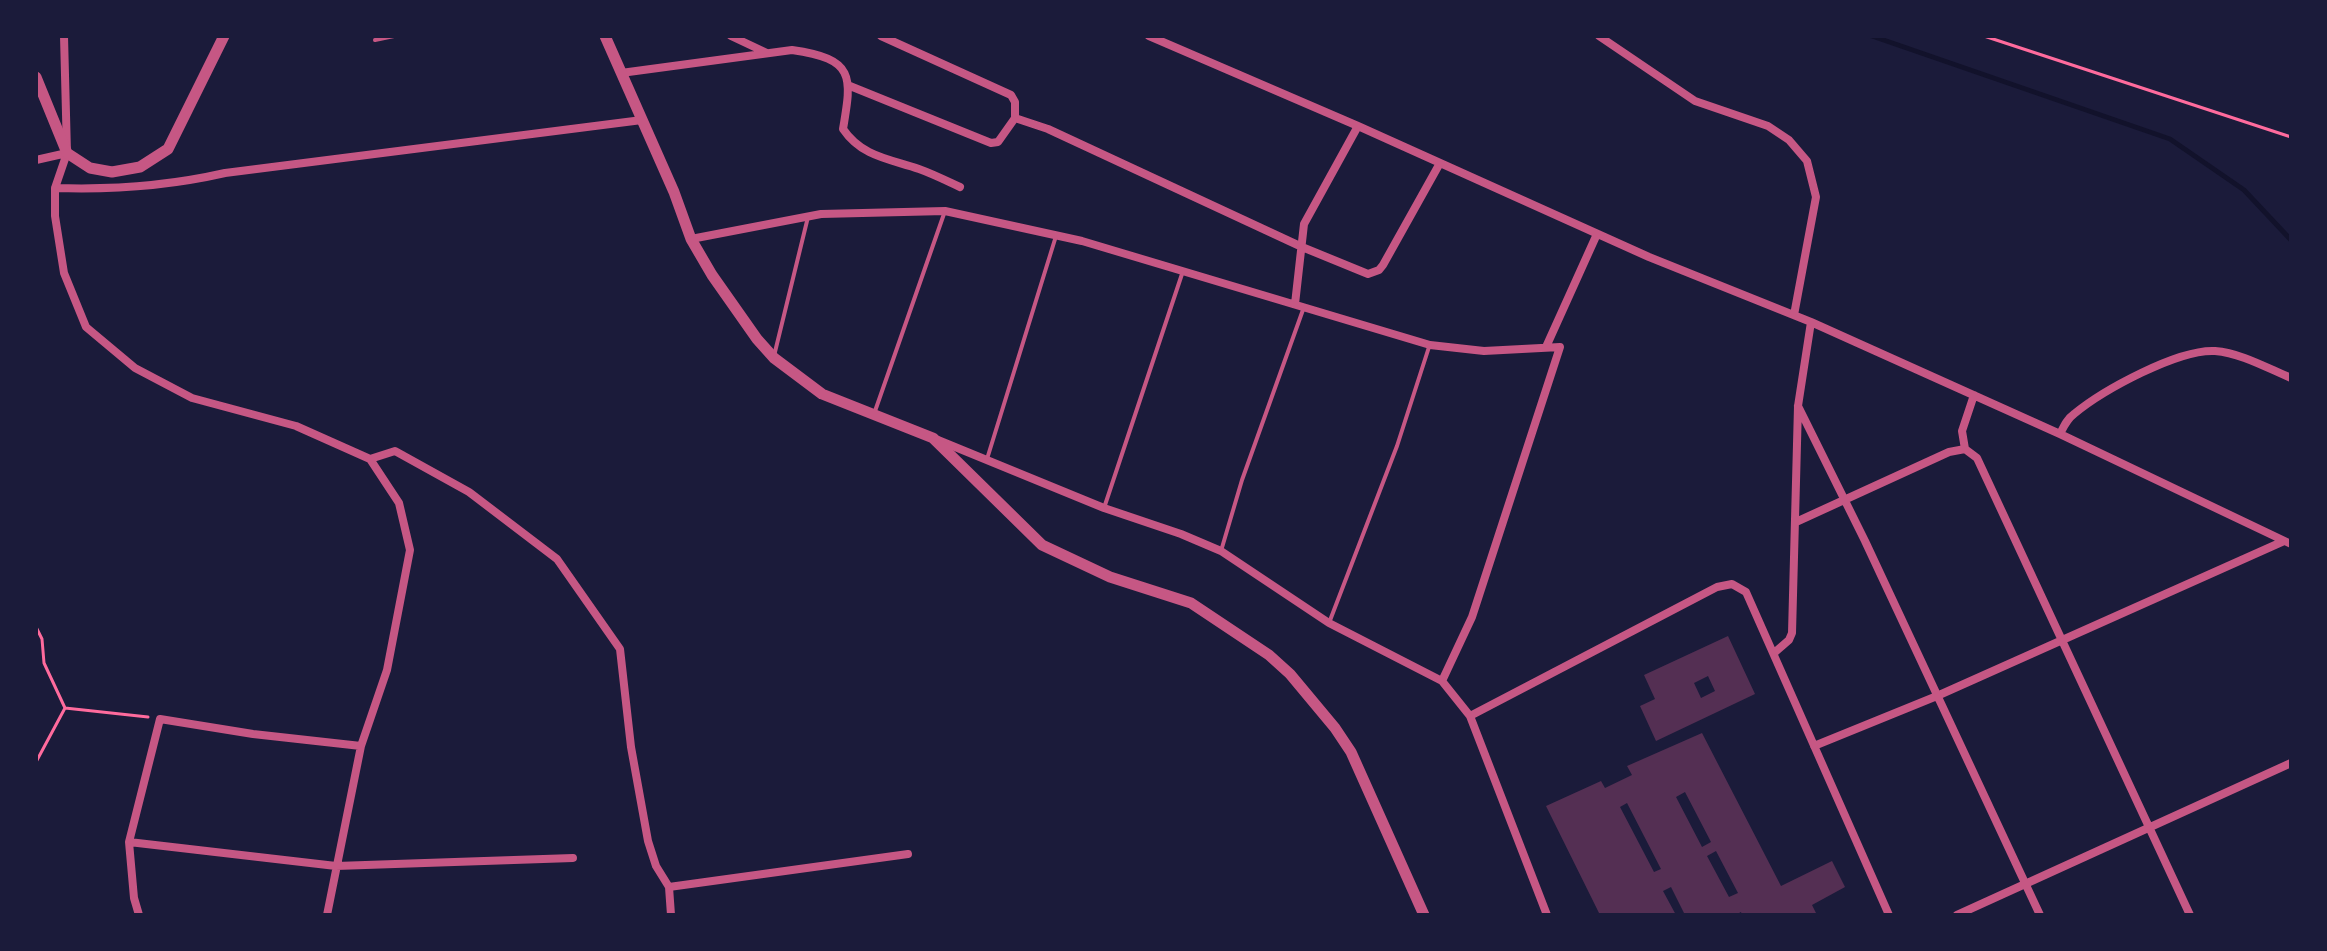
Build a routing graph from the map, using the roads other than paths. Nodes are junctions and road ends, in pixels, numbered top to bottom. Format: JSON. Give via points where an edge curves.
{"nodes":[{"id":1,"x":64,"y":36,"type":"edge"},
{"id":2,"x":224,"y":36,"type":"edge"},
{"id":3,"x":394,"y":36,"type":"edge"},
{"id":4,"x":605,"y":36,"type":"edge"},
{"id":5,"x":731,"y":36,"type":"edge"},
{"id":6,"x":881,"y":36,"type":"edge"},
{"id":7,"x":1149,"y":36,"type":"edge"},
{"id":8,"x":1599,"y":36,"type":"edge"},
{"id":9,"x":375,"y":40,"type":"dead end"},
{"id":10,"x":767,"y":54,"type":"junction"},
{"id":11,"x":621,"y":73,"type":"junction"},
{"id":12,"x":36,"y":77,"type":"edge"},
{"id":13,"x":850,"y":86,"type":"junction"},
{"id":14,"x":1015,"y":118,"type":"junction"},
{"id":15,"x":642,"y":120,"type":"junction"},
{"id":16,"x":1358,"y":126,"type":"junction"},
{"id":17,"x":67,"y":153,"type":"junction"},
{"id":18,"x":36,"y":160,"type":"edge"},
{"id":19,"x":1440,"y":163,"type":"junction"},
{"id":20,"x":960,"y":187,"type":"dead end"},
{"id":21,"x":55,"y":188,"type":"junction"},
{"id":22,"x":945,"y":211,"type":"junction"},
{"id":23,"x":808,"y":217,"type":"junction"},
{"id":24,"x":1597,"y":234,"type":"junction"},
{"id":25,"x":1056,"y":235,"type":"junction"},
{"id":26,"x":691,"y":239,"type":"junction"},
{"id":27,"x":1302,"y":247,"type":"junction"},
{"id":28,"x":1183,"y":271,"type":"junction"},
{"id":29,"x":1300,"y":305,"type":"junction"},
{"id":30,"x":1794,"y":315,"type":"junction"},
{"id":31,"x":1811,"y":322,"type":"junction"},
{"id":32,"x":1430,"y":345,"type":"junction"},
{"id":33,"x":1546,"y":347,"type":"junction"},
{"id":34,"x":774,"y":358,"type":"junction"},
{"id":35,"x":2291,"y":378,"type":"edge"},
{"id":36,"x":1974,"y":395,"type":"junction"},
{"id":37,"x":1798,"y":406,"type":"junction"},
{"id":38,"x":873,"y":416,"type":"junction"},
{"id":39,"x":2060,"y":434,"type":"junction"},
{"id":40,"x":933,"y":438,"type":"junction"},
{"id":41,"x":1965,"y":449,"type":"junction"},
{"id":42,"x":370,"y":459,"type":"junction"},
{"id":43,"x":987,"y":459,"type":"junction"},
{"id":44,"x":1844,"y":499,"type":"junction"},
{"id":45,"x":1104,"y":508,"type":"junction"},
{"id":46,"x":1796,"y":522,"type":"junction"},
{"id":47,"x":2288,"y":542,"type":"edge"},
{"id":48,"x":1221,"y":551,"type":"junction"},
{"id":49,"x":1329,"y":623,"type":"junction"},
{"id":50,"x":2061,"y":640,"type":"junction"},
{"id":51,"x":1774,"y":653,"type":"junction"},
{"id":52,"x":1442,"y":681,"type":"junction"},
{"id":53,"x":1937,"y":696,"type":"junction"},
{"id":54,"x":1470,"y":716,"type":"junction"},
{"id":55,"x":361,"y":746,"type":"junction"},
{"id":56,"x":1814,"y":746,"type":"junction"},
{"id":57,"x":2291,"y":763,"type":"edge"},
{"id":58,"x":2149,"y":827,"type":"junction"},
{"id":59,"x":129,"y":842,"type":"junction"},
{"id":60,"x":908,"y":854,"type":"dead end"},
{"id":61,"x":573,"y":858,"type":"dead end"},
{"id":62,"x":336,"y":866,"type":"junction"},
{"id":63,"x":2025,"y":884,"type":"junction"},
{"id":64,"x":669,"y":887,"type":"junction"},
{"id":65,"x":139,"y":915,"type":"edge"},
{"id":66,"x":327,"y":915,"type":"edge"},
{"id":67,"x":671,"y":915,"type":"edge"},
{"id":68,"x":1424,"y":915,"type":"edge"},
{"id":69,"x":1547,"y":915,"type":"edge"},
{"id":70,"x":1889,"y":915,"type":"edge"},
{"id":71,"x":1957,"y":915,"type":"edge"},
{"id":72,"x":2040,"y":915,"type":"edge"},
{"id":73,"x":2190,"y":915,"type":"edge"}],
"edges":[{"from":1,"to":17,"type":"street"},
{"from":2,"to":17,"type":"street","via":[[168,149],[140,167],[112,172],[90,168]]},
{"from":3,"to":9,"type":"lane"},
{"from":4,"to":11,"type":"street"},
{"from":5,"to":10,"type":"street"},
{"from":6,"to":14,"type":"street","via":[[1011,95]]},
{"from":7,"to":16,"type":"street"},
{"from":8,"to":30,"type":"street","via":[[1695,101],[1768,126],[1807,161],[1816,197]]},
{"from":10,"to":11,"type":"street"},
{"from":10,"to":13,"type":"street","via":[[792,50],[831,61],[845,71]]},
{"from":11,"to":15,"type":"street"},
{"from":12,"to":17,"type":"street"},
{"from":13,"to":14,"type":"street","via":[[991,143],[998,142]]},
{"from":13,"to":20,"type":"street","via":[[843,129],[852,142],[868,154]]},
{"from":14,"to":27,"type":"street"},
{"from":15,"to":21,"type":"street","via":[[163,185]]},
{"from":15,"to":26,"type":"street"},
{"from":16,"to":19,"type":"street"},
{"from":16,"to":27,"type":"street","via":[[1304,224]]},
{"from":17,"to":18,"type":"street"},
{"from":17,"to":21,"type":"street"},
{"from":19,"to":24,"type":"street"},
{"from":19,"to":27,"type":"street","via":[[1379,270],[1368,274]]},
{"from":21,"to":42,"type":"street","via":[[64,273],[86,327],[135,368],[192,398],[296,426]]},
{"from":22,"to":23,"type":"street"},
{"from":22,"to":25,"type":"street"},
{"from":22,"to":38,"type":"lane"},
{"from":23,"to":26,"type":"street"},
{"from":23,"to":34,"type":"lane"},
{"from":24,"to":30,"type":"street"},
{"from":24,"to":33,"type":"street"},
{"from":25,"to":28,"type":"street"},
{"from":25,"to":43,"type":"lane"},
{"from":26,"to":34,"type":"street"},
{"from":27,"to":29,"type":"street"},
{"from":28,"to":29,"type":"street"},
{"from":28,"to":45,"type":"lane"},
{"from":29,"to":32,"type":"street"},
{"from":29,"to":48,"type":"lane"},
{"from":30,"to":31,"type":"street"},
{"from":31,"to":36,"type":"street"},
{"from":31,"to":37,"type":"street"},
{"from":32,"to":33,"type":"street","via":[[1484,351]]},
{"from":32,"to":49,"type":"lane"},
{"from":33,"to":52,"type":"street","via":[[1560,347],[1472,617]]},
{"from":34,"to":38,"type":"street","via":[[822,394]]},
{"from":35,"to":39,"type":"street","via":[[2245,358],[2194,352],[2170,359],[2074,413]]},
{"from":36,"to":39,"type":"street"},
{"from":36,"to":41,"type":"street","via":[[1962,431]]},
{"from":37,"to":44,"type":"street"},
{"from":37,"to":46,"type":"street"},
{"from":38,"to":40,"type":"street"},
{"from":39,"to":47,"type":"street"},
{"from":40,"to":43,"type":"street"},
{"from":40,"to":68,"type":"street","via":[[1042,545],[1110,577],[1191,603],[1290,674],[1351,752]]},
{"from":41,"to":44,"type":"street"},
{"from":41,"to":50,"type":"street","via":[[1977,458]]},
{"from":42,"to":55,"type":"street","via":[[399,503],[410,550],[387,670]]},
{"from":42,"to":64,"type":"street","via":[[395,451],[469,492],[557,559],[620,649],[648,841]]},
{"from":43,"to":45,"type":"street"},
{"from":44,"to":46,"type":"street"},
{"from":44,"to":53,"type":"street"},
{"from":45,"to":48,"type":"street"},
{"from":46,"to":51,"type":"street","via":[[1792,633]]},
{"from":47,"to":50,"type":"street"},
{"from":48,"to":49,"type":"street"},
{"from":49,"to":52,"type":"street"},
{"from":50,"to":53,"type":"street"},
{"from":50,"to":58,"type":"street"},
{"from":51,"to":54,"type":"street","via":[[1746,592],[1732,584],[1717,587]]},
{"from":51,"to":56,"type":"street"},
{"from":52,"to":54,"type":"street"},
{"from":53,"to":56,"type":"street"},
{"from":53,"to":63,"type":"street"},
{"from":54,"to":69,"type":"street"},
{"from":55,"to":59,"type":"street","via":[[160,719]]},
{"from":55,"to":62,"type":"street"},
{"from":56,"to":70,"type":"street"},
{"from":57,"to":58,"type":"street"},
{"from":58,"to":63,"type":"street"},
{"from":58,"to":73,"type":"street"},
{"from":59,"to":62,"type":"street"},
{"from":59,"to":65,"type":"street"},
{"from":60,"to":64,"type":"street"},
{"from":61,"to":62,"type":"street"},
{"from":62,"to":66,"type":"street"},
{"from":63,"to":71,"type":"street"},
{"from":63,"to":72,"type":"street"},
{"from":64,"to":67,"type":"street"}]}
